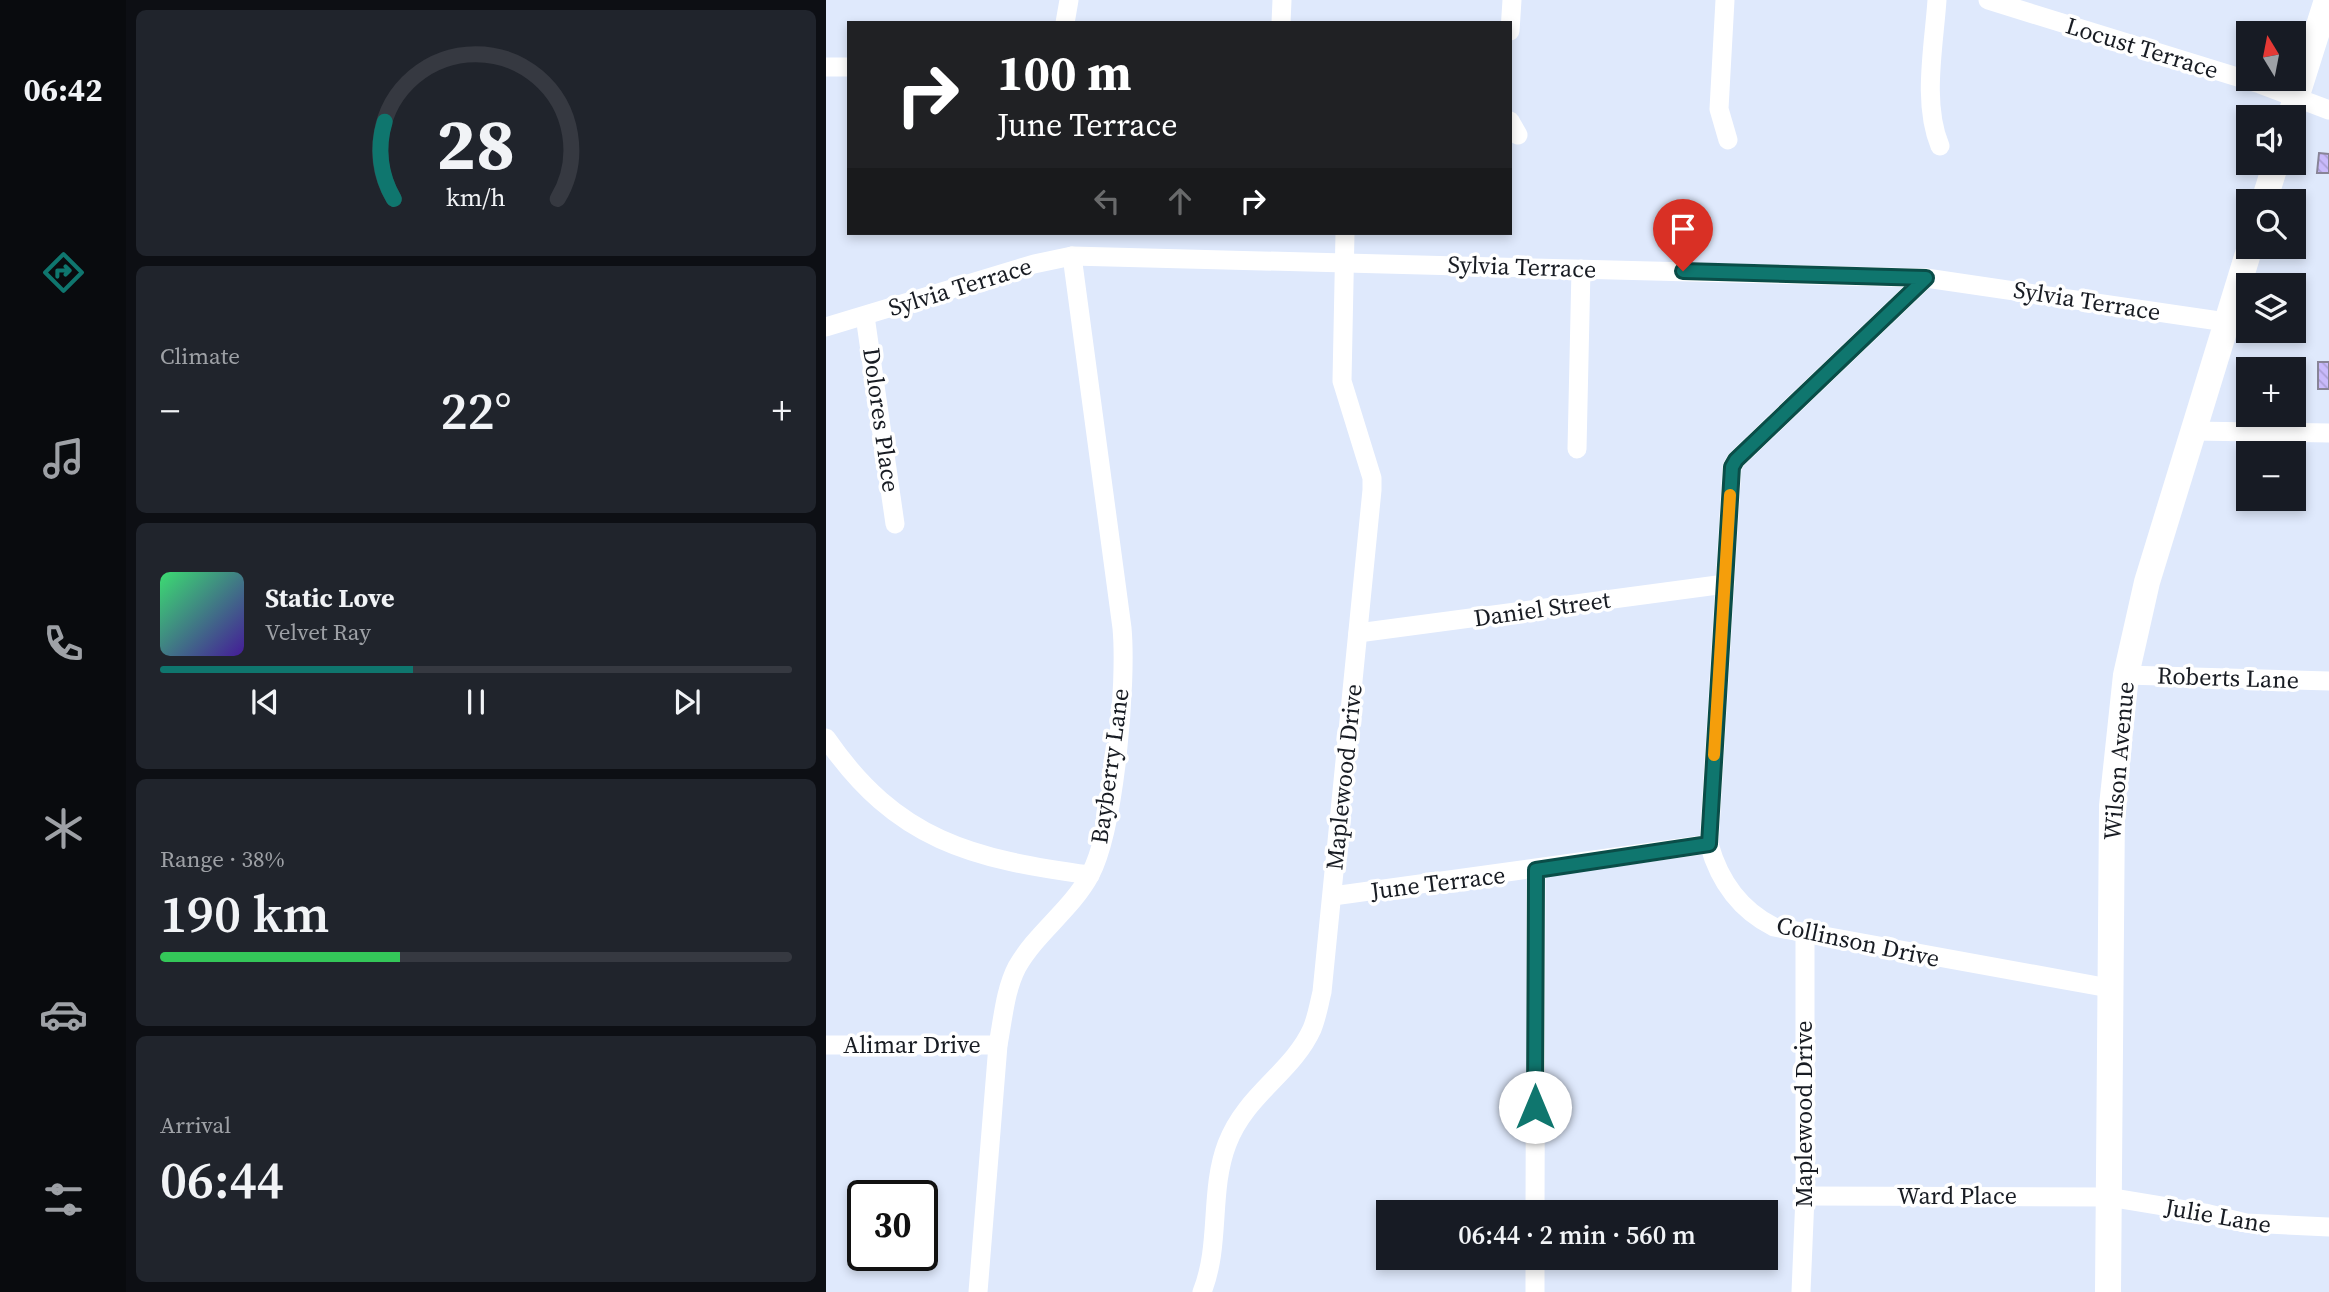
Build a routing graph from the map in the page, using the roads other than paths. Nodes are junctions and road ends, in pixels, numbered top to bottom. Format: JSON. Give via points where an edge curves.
{"nodes":[{"id":1,"x":1069,"y":0,"type":"edge"},
{"id":2,"x":1282,"y":0,"type":"edge"},
{"id":3,"x":1512,"y":0,"type":"edge"},
{"id":4,"x":1724,"y":0,"type":"edge"},
{"id":5,"x":1937,"y":0,"type":"edge"},
{"id":6,"x":1988,"y":0,"type":"edge"},
{"id":7,"x":2327,"y":0,"type":"edge"},
{"id":8,"x":1065,"y":21,"type":"edge"},
{"id":9,"x":1280,"y":21,"type":"edge"},
{"id":10,"x":1511,"y":21,"type":"edge"},
{"id":11,"x":826,"y":67,"type":"edge"},
{"id":12,"x":847,"y":67,"type":"edge"},
{"id":13,"x":2285,"y":105,"type":"edge"},
{"id":14,"x":2294,"y":105,"type":"edge"},
{"id":15,"x":2306,"y":109,"type":"edge"},
{"id":16,"x":2329,"y":110,"type":"edge"},
{"id":17,"x":1728,"y":140,"type":"dead end"},
{"id":18,"x":1940,"y":146,"type":"dead end"},
{"id":19,"x":1345,"y":235,"type":"edge"},
{"id":20,"x":1072,"y":256,"type":"junction"},
{"id":21,"x":2246,"y":259,"type":"edge"},
{"id":22,"x":1344,"y":262,"type":"junction"},
{"id":23,"x":1581,"y":268,"type":"junction"},
{"id":24,"x":1926,"y":278,"type":"junction"},
{"id":25,"x":865,"y":316,"type":"junction"},
{"id":26,"x":2225,"y":322,"type":"junction"},
{"id":27,"x":826,"y":327,"type":"edge"},
{"id":28,"x":2193,"y":430,"type":"junction"},
{"id":29,"x":2329,"y":433,"type":"edge"},
{"id":30,"x":1577,"y":449,"type":"dead end"},
{"id":31,"x":895,"y":524,"type":"dead end"},
{"id":32,"x":1724,"y":584,"type":"junction"},
{"id":33,"x":1359,"y":633,"type":"junction"},
{"id":34,"x":2126,"y":675,"type":"junction"},
{"id":35,"x":2329,"y":681,"type":"edge"},
{"id":36,"x":826,"y":738,"type":"edge"},
{"id":37,"x":1709,"y":844,"type":"junction"},
{"id":38,"x":1536,"y":870,"type":"junction"},
{"id":39,"x":1090,"y":875,"type":"junction"},
{"id":40,"x":1333,"y":896,"type":"junction"},
{"id":41,"x":1805,"y":935,"type":"junction"},
{"id":42,"x":2109,"y":988,"type":"junction"},
{"id":43,"x":826,"y":1045,"type":"edge"},
{"id":44,"x":998,"y":1045,"type":"junction"},
{"id":45,"x":1805,"y":1196,"type":"junction"},
{"id":46,"x":2108,"y":1197,"type":"junction"},
{"id":47,"x":1535,"y":1200,"type":"edge"},
{"id":48,"x":2329,"y":1227,"type":"edge"},
{"id":49,"x":1535,"y":1270,"type":"edge"},
{"id":50,"x":978,"y":1292,"type":"edge"},
{"id":51,"x":1202,"y":1292,"type":"edge"},
{"id":52,"x":1535,"y":1292,"type":"edge"},
{"id":53,"x":1801,"y":1292,"type":"edge"},
{"id":54,"x":2108,"y":1292,"type":"edge"}],
"edges":[{"from":1,"to":8,"type":"street"},
{"from":2,"to":9,"type":"street"},
{"from":3,"to":10,"type":"street"},
{"from":4,"to":17,"type":"street","via":[[1719,110]]},
{"from":5,"to":18,"type":"street","via":[[1931,103]]},
{"from":6,"to":13,"type":"street","name":"Locust Terrace"},
{"from":7,"to":14,"type":"street"},
{"from":11,"to":12,"type":"street"},
{"from":15,"to":16,"type":"street","name":"Locust Terrace"},
{"from":19,"to":22,"type":"street","name":"Maplewood Drive"},
{"from":20,"to":22,"type":"street","name":"Sylvia Terrace"},
{"from":20,"to":25,"type":"street","name":"Sylvia Terrace"},
{"from":20,"to":39,"type":"street","name":"Bayberry Lane","via":[[1124,649],[1105,838]]},
{"from":21,"to":26,"type":"street","name":"Wilson Avenue"},
{"from":22,"to":23,"type":"street","name":"Sylvia Terrace"},
{"from":22,"to":33,"type":"street","name":"Maplewood Drive","via":[[1342,381],[1372,478]]},
{"from":23,"to":24,"type":"street","name":"Sylvia Terrace"},
{"from":23,"to":30,"type":"street"},
{"from":24,"to":26,"type":"street","name":"Sylvia Terrace"},
{"from":24,"to":32,"type":"street","name":"Collinson Drive","via":[[1736,460]]},
{"from":25,"to":27,"type":"street","name":"Sylvia Terrace"},
{"from":25,"to":31,"type":"street","name":"Dolores Place"},
{"from":26,"to":28,"type":"street","name":"Wilson Avenue"},
{"from":28,"to":29,"type":"street"},
{"from":28,"to":34,"type":"street","name":"Wilson Avenue","via":[[2147,582]]},
{"from":32,"to":33,"type":"street","name":"Daniel Street"},
{"from":32,"to":37,"type":"street","name":"Collinson Drive"},
{"from":33,"to":40,"type":"street","name":"Maplewood Drive"},
{"from":34,"to":35,"type":"street","name":"Roberts Lane"},
{"from":34,"to":42,"type":"street","name":"Wilson Avenue","via":[[2112,806]]},
{"from":36,"to":39,"type":"street","via":[[863,785],[918,828],[981,856]]},
{"from":37,"to":38,"type":"street","name":"June Terrace"},
{"from":37,"to":41,"type":"street","name":"Collinson Drive","via":[[1723,879],[1752,914],[1774,927]]},
{"from":38,"to":40,"type":"street","name":"June Terrace"},
{"from":38,"to":47,"type":"street"},
{"from":39,"to":44,"type":"street","name":"Bayberry Lane","via":[[1019,964],[1005,1004]]},
{"from":40,"to":51,"type":"street","name":"Maplewood Drive","via":[[1322,992],[1312,1030],[1247,1106],[1226,1147],[1212,1264]]},
{"from":41,"to":42,"type":"street","name":"Collinson Drive"},
{"from":41,"to":45,"type":"street","name":"Maplewood Drive"},
{"from":42,"to":46,"type":"street","name":"Wilson Avenue"},
{"from":43,"to":44,"type":"street","name":"Alimar Drive"},
{"from":44,"to":50,"type":"street","name":"Bayberry Lane"},
{"from":45,"to":46,"type":"street","name":"Ward Place"},
{"from":45,"to":53,"type":"street","name":"Maplewood Drive"},
{"from":46,"to":48,"type":"street","name":"Julie Lane","via":[[2246,1223]]},
{"from":46,"to":54,"type":"street","name":"Wilson Avenue"},
{"from":49,"to":52,"type":"street"}]}
